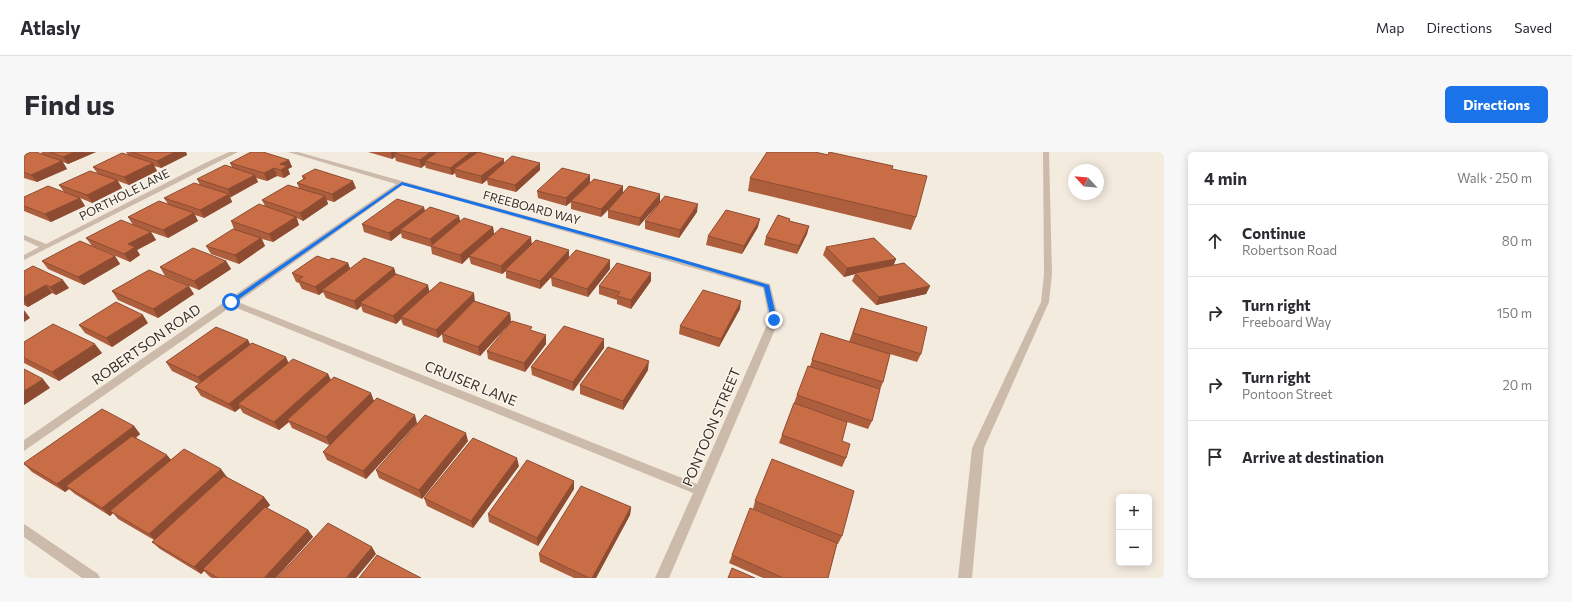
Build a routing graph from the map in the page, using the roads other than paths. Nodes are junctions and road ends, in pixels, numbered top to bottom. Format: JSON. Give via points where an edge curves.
{"nodes":[{"id":1,"x":235,"y":152,"type":"edge"},
{"id":2,"x":291,"y":152,"type":"edge"},
{"id":3,"x":1046,"y":152,"type":"edge"},
{"id":4,"x":402,"y":183,"type":"junction"},
{"id":5,"x":24,"y":237,"type":"edge"},
{"id":6,"x":46,"y":247,"type":"junction"},
{"id":7,"x":24,"y":258,"type":"edge"},
{"id":8,"x":767,"y":286,"type":"joint"},
{"id":9,"x":231,"y":302,"type":"junction"},
{"id":10,"x":24,"y":446,"type":"edge"},
{"id":11,"x":700,"y":491,"type":"junction"},
{"id":12,"x":24,"y":530,"type":"edge"},
{"id":13,"x":93,"y":578,"type":"edge"},
{"id":14,"x":662,"y":578,"type":"edge"},
{"id":15,"x":965,"y":578,"type":"edge"}],
"edges":[{"from":1,"to":6,"type":"street","name":"PORTHOLE LANE"},
{"from":2,"to":4,"type":"street","name":"FREEBOARD WAY"},
{"from":3,"to":15,"type":"street","via":[[1048,274],[1045,302],[978,448]]},
{"from":4,"to":8,"type":"street","name":"FREEBOARD WAY"},
{"from":4,"to":9,"type":"street","name":"ROBERTSON ROAD"},
{"from":5,"to":6,"type":"street"},
{"from":6,"to":7,"type":"street","name":"PORTHOLE LANE"},
{"from":8,"to":11,"type":"street","name":"PONTOON STREET","via":[[774,320]]},
{"from":9,"to":10,"type":"street","name":"ROBERTSON ROAD"},
{"from":9,"to":11,"type":"street","name":"CRUISER LANE"},
{"from":11,"to":14,"type":"street","name":"PONTOON STREET"},
{"from":12,"to":13,"type":"street"}]}
